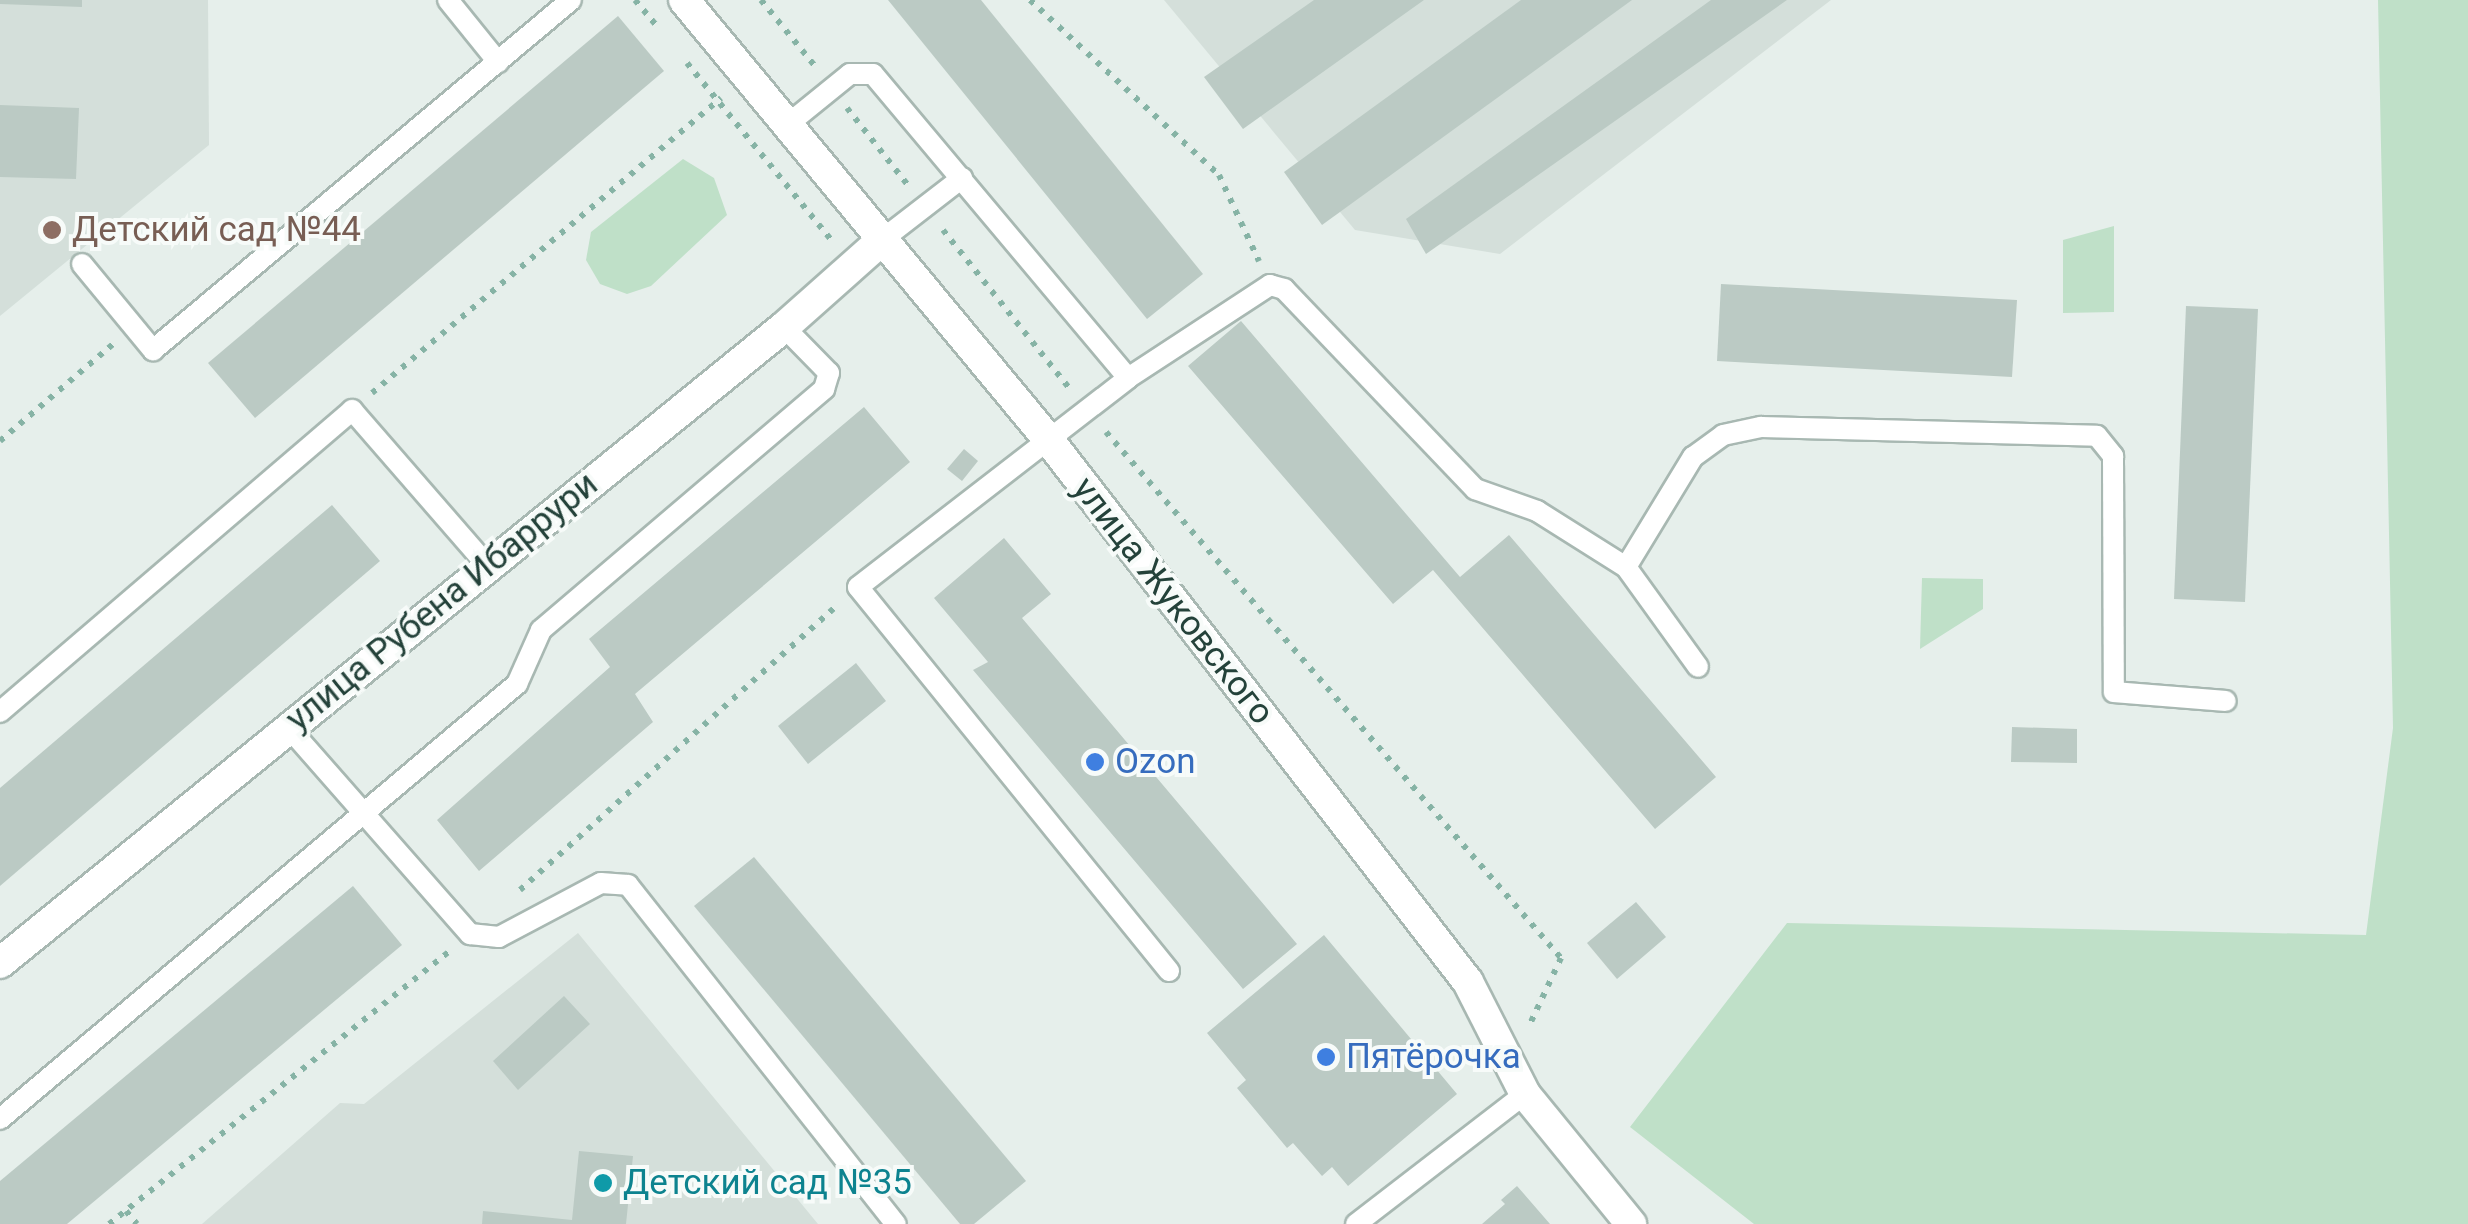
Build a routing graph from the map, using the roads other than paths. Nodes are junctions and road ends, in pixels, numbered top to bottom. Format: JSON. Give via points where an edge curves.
{"nodes":[{"id":1,"x":448,"y":0,"type":"edge"},
{"id":2,"x":571,"y":0,"type":"edge"},
{"id":3,"x":684,"y":0,"type":"edge"},
{"id":4,"x":498,"y":62,"type":"junction"},
{"id":5,"x":787,"y":125,"type":"junction"},
{"id":6,"x":962,"y":178,"type":"junction"},
{"id":7,"x":882,"y":240,"type":"junction"},
{"id":8,"x":82,"y":264,"type":"dead end"},
{"id":9,"x":784,"y":327,"type":"junction"},
{"id":10,"x":1128,"y":378,"type":"junction"},
{"id":11,"x":1048,"y":440,"type":"junction"},
{"id":12,"x":486,"y":564,"type":"junction"},
{"id":13,"x":1626,"y":567,"type":"junction"},
{"id":14,"x":1698,"y":667,"type":"dead end"},
{"id":15,"x":2226,"y":702,"type":"dead end"},
{"id":16,"x":0,"y":712,"type":"edge"},
{"id":17,"x":288,"y":726,"type":"junction"},
{"id":18,"x":367,"y":816,"type":"junction"},
{"id":19,"x":0,"y":963,"type":"edge"},
{"id":20,"x":1169,"y":971,"type":"dead end"},
{"id":21,"x":1525,"y":1094,"type":"junction"},
{"id":22,"x":0,"y":1118,"type":"edge"},
{"id":23,"x":896,"y":1224,"type":"edge"},
{"id":24,"x":1356,"y":1224,"type":"edge"},
{"id":25,"x":1631,"y":1224,"type":"edge"}],
"edges":[{"from":1,"to":4,"type":"lane"},
{"from":2,"to":4,"type":"lane"},
{"from":3,"to":5,"type":"street","name":"улица Жуковского"},
{"from":4,"to":8,"type":"lane","via":[[153,350]]},
{"from":5,"to":6,"type":"lane","via":[[850,74],[873,74]]},
{"from":5,"to":7,"type":"street","name":"улица Жуковского"},
{"from":6,"to":7,"type":"lane"},
{"from":6,"to":10,"type":"lane"},
{"from":7,"to":9,"type":"street","name":"улица Рубена Ибаррури"},
{"from":7,"to":11,"type":"street","name":"улица Жуковского"},
{"from":9,"to":12,"type":"street","name":"улица Рубена Ибаррури"},
{"from":9,"to":18,"type":"lane","via":[[830,374],[824,389],[541,630],[517,684]]},
{"from":10,"to":11,"type":"lane"},
{"from":10,"to":13,"type":"lane","via":[[1270,285],[1284,288],[1474,489],[1537,511]]},
{"from":11,"to":20,"type":"lane","via":[[858,587]]},
{"from":11,"to":21,"type":"street","name":"улица Жуковского","via":[[1468,982]]},
{"from":12,"to":16,"type":"lane","via":[[352,410]]},
{"from":12,"to":17,"type":"street","name":"улица Рубена Ибаррури"},
{"from":13,"to":14,"type":"lane"},
{"from":13,"to":15,"type":"lane","via":[[1694,457],[1724,435],[1762,427],[2097,436],[2113,456],[2114,692]]},
{"from":17,"to":18,"type":"lane"},
{"from":17,"to":19,"type":"street","name":"улица Рубена Ибаррури"},
{"from":18,"to":22,"type":"lane"},
{"from":18,"to":23,"type":"lane","via":[[470,934],[484,940],[602,883],[628,885]]},
{"from":21,"to":24,"type":"lane"},
{"from":21,"to":25,"type":"street","name":"улица Жуковского"}]}
